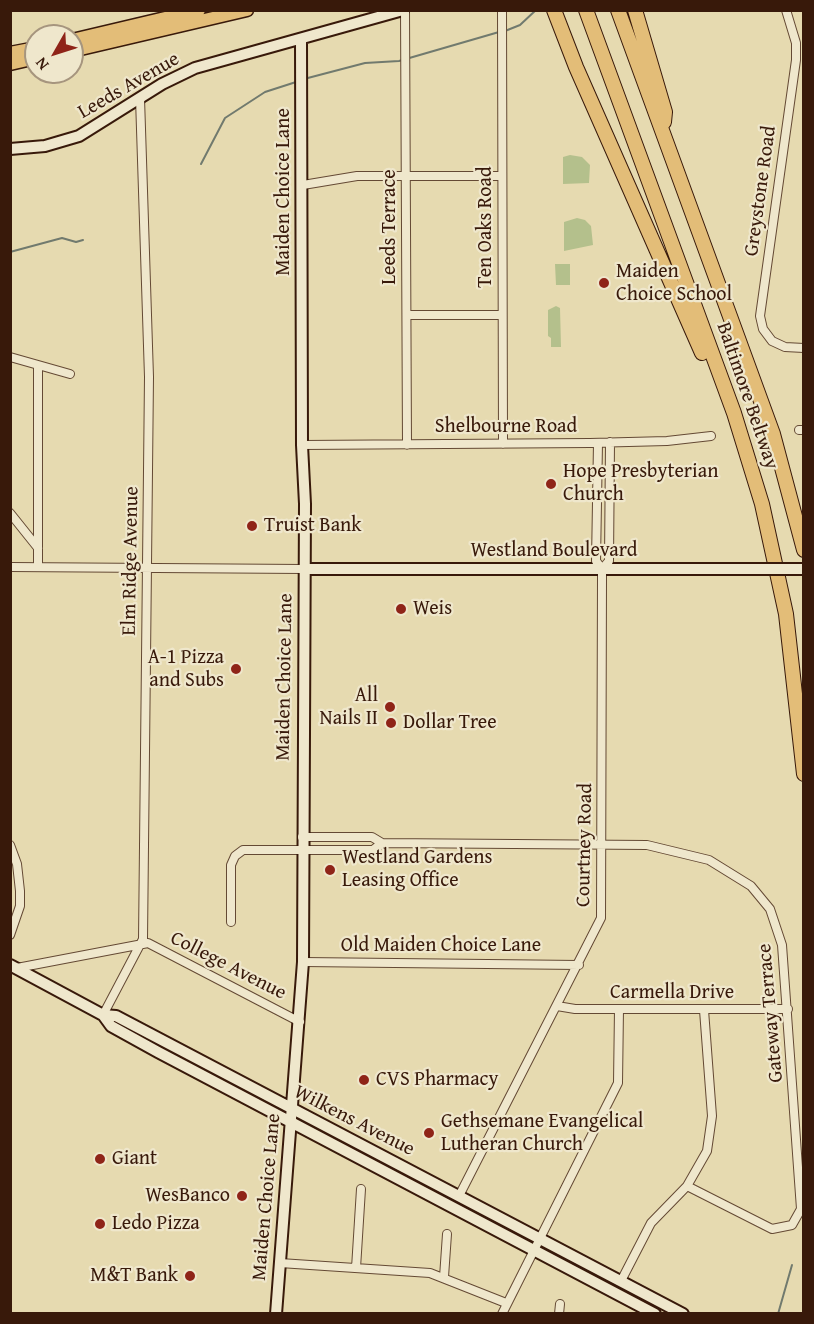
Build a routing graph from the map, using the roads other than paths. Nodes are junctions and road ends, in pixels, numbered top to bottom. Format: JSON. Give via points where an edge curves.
{"nodes":[{"id":1,"x":199,"y":10,"type":"edge"},
{"id":2,"x":247,"y":10,"type":"edge"},
{"id":3,"x":404,"y":10,"type":"edge"},
{"id":4,"x":502,"y":10,"type":"edge"},
{"id":5,"x":586,"y":10,"type":"edge"},
{"id":6,"x":618,"y":10,"type":"edge"},
{"id":7,"x":636,"y":10,"type":"edge"},
{"id":8,"x":786,"y":10,"type":"edge"},
{"id":9,"x":556,"y":14,"type":"edge"},
{"id":10,"x":84,"y":37,"type":"edge"},
{"id":11,"x":301,"y":40,"type":"junction"},
{"id":12,"x":800,"y":43,"type":"edge"},
{"id":13,"x":84,"y":48,"type":"edge"},
{"id":14,"x":140,"y":98,"type":"junction"},
{"id":15,"x":664,"y":136,"type":"junction"},
{"id":16,"x":10,"y":149,"type":"edge"},
{"id":17,"x":502,"y":176,"type":"junction"},
{"id":18,"x":407,"y":177,"type":"junction"},
{"id":19,"x":303,"y":185,"type":"junction"},
{"id":20,"x":407,"y":315,"type":"junction"},
{"id":21,"x":502,"y":315,"type":"junction"},
{"id":22,"x":804,"y":348,"type":"edge"},
{"id":23,"x":10,"y":357,"type":"edge"},
{"id":24,"x":39,"y":366,"type":"junction"},
{"id":25,"x":70,"y":374,"type":"dead end"},
{"id":26,"x":711,"y":435,"type":"dead end"},
{"id":27,"x":610,"y":442,"type":"junction"},
{"id":28,"x":598,"y":443,"type":"junction"},
{"id":29,"x":503,"y":444,"type":"junction"},
{"id":30,"x":302,"y":445,"type":"junction"},
{"id":31,"x":406,"y":445,"type":"junction"},
{"id":32,"x":752,"y":470,"type":"junction"},
{"id":33,"x":10,"y":513,"type":"edge"},
{"id":34,"x":38,"y":548,"type":"junction"},
{"id":35,"x":804,"y":550,"type":"edge"},
{"id":36,"x":10,"y":567,"type":"edge"},
{"id":37,"x":38,"y":567,"type":"junction"},
{"id":38,"x":148,"y":568,"type":"junction"},
{"id":39,"x":304,"y":569,"type":"junction"},
{"id":40,"x":602,"y":569,"type":"junction"},
{"id":41,"x":804,"y":569,"type":"edge"},
{"id":42,"x":804,"y":774,"type":"edge"},
{"id":43,"x":302,"y":837,"type":"junction"},
{"id":44,"x":382,"y":843,"type":"junction"},
{"id":45,"x":602,"y":843,"type":"junction"},
{"id":46,"x":10,"y":845,"type":"edge"},
{"id":47,"x":302,"y":850,"type":"junction"},
{"id":48,"x":231,"y":922,"type":"dead end"},
{"id":49,"x":10,"y":935,"type":"edge"},
{"id":50,"x":140,"y":945,"type":"junction"},
{"id":51,"x":303,"y":962,"type":"junction"},
{"id":52,"x":579,"y":965,"type":"junction"},
{"id":53,"x":14,"y":967,"type":"edge"},
{"id":54,"x":557,"y":1006,"type":"junction"},
{"id":55,"x":619,"y":1009,"type":"junction"},
{"id":56,"x":788,"y":1009,"type":"junction"},
{"id":57,"x":704,"y":1010,"type":"junction"},
{"id":58,"x":104,"y":1015,"type":"junction"},
{"id":59,"x":300,"y":1022,"type":"junction"},
{"id":60,"x":292,"y":1110,"type":"junction"},
{"id":61,"x":291,"y":1122,"type":"junction"},
{"id":62,"x":422,"y":1177,"type":"junction"},
{"id":63,"x":687,"y":1186,"type":"junction"},
{"id":64,"x":361,"y":1189,"type":"dead end"},
{"id":65,"x":459,"y":1196,"type":"junction"},
{"id":66,"x":447,"y":1234,"type":"dead end"},
{"id":67,"x":539,"y":1238,"type":"junction"},
{"id":68,"x":533,"y":1250,"type":"junction"},
{"id":69,"x":280,"y":1263,"type":"junction"},
{"id":70,"x":356,"y":1268,"type":"junction"},
{"id":71,"x":444,"y":1277,"type":"junction"},
{"id":72,"x":621,"y":1281,"type":"junction"},
{"id":73,"x":506,"y":1304,"type":"junction"},
{"id":74,"x":560,"y":1304,"type":"dead end"},
{"id":75,"x":276,"y":1314,"type":"edge"},
{"id":76,"x":502,"y":1314,"type":"edge"},
{"id":77,"x":559,"y":1314,"type":"edge"},
{"id":78,"x":655,"y":1314,"type":"edge"},
{"id":79,"x":683,"y":1314,"type":"edge"}],
"edges":[{"from":1,"to":10,"type":"main road"},
{"from":2,"to":13,"type":"main road"},
{"from":3,"to":11,"type":"street","name":"Leeds Avenue"},
{"from":3,"to":18,"type":"street","name":"Leeds Terrace"},
{"from":4,"to":17,"type":"street","name":"Ten Oaks Road"},
{"from":5,"to":32,"type":"highway","name":"Baltimore Beltway"},
{"from":6,"to":15,"type":"highway","name":"Baltimore Beltway"},
{"from":7,"to":15,"type":"highway","via":[[665,112]]},
{"from":8,"to":12,"type":"street","name":"Greystone Road"},
{"from":9,"to":32,"type":"highway","via":[[607,139],[683,305],[737,446]]},
{"from":11,"to":14,"type":"street","name":"Leeds Avenue","via":[[195,68]]},
{"from":11,"to":19,"type":"street","name":"Maiden Choice Lane"},
{"from":12,"to":22,"type":"street","name":"Greystone Road","via":[[760,316],[772,341],[785,347]]},
{"from":14,"to":16,"type":"street","name":"Leeds Avenue","via":[[79,136],[45,146]]},
{"from":14,"to":38,"type":"street","name":"Elm Ridge Avenue","via":[[148,300]]},
{"from":15,"to":35,"type":"highway","name":"Baltimore Beltway","via":[[773,434]]},
{"from":17,"to":18,"type":"street"},
{"from":17,"to":21,"type":"street","name":"Ten Oaks Road"},
{"from":18,"to":19,"type":"street","via":[[357,176]]},
{"from":18,"to":20,"type":"street","name":"Leeds Terrace"},
{"from":19,"to":30,"type":"street","name":"Maiden Choice Lane"},
{"from":20,"to":21,"type":"street"},
{"from":20,"to":31,"type":"street","name":"Leeds Terrace"},
{"from":21,"to":29,"type":"street","name":"Ten Oaks Road"},
{"from":23,"to":24,"type":"street"},
{"from":24,"to":25,"type":"street"},
{"from":24,"to":34,"type":"street"},
{"from":26,"to":27,"type":"street","name":"Shelbourne Road"},
{"from":27,"to":28,"type":"street","name":"Shelbourne Road"},
{"from":27,"to":40,"type":"street","name":"Courtney Road","via":[[609,561]]},
{"from":28,"to":29,"type":"street","name":"Shelbourne Road"},
{"from":28,"to":40,"type":"street","name":"Courtney Road","via":[[596,561]]},
{"from":29,"to":31,"type":"street","name":"Shelbourne Road"},
{"from":30,"to":31,"type":"street","name":"Shelbourne Road"},
{"from":30,"to":39,"type":"street","name":"Maiden Choice Lane"},
{"from":32,"to":42,"type":"highway","name":"Baltimore Beltway","via":[[786,614]]},
{"from":33,"to":34,"type":"street"},
{"from":34,"to":37,"type":"street"},
{"from":36,"to":37,"type":"street"},
{"from":37,"to":38,"type":"street"},
{"from":38,"to":39,"type":"street"},
{"from":38,"to":50,"type":"street","name":"Elm Ridge Avenue"},
{"from":39,"to":40,"type":"street","name":"Westland Boulevard"},
{"from":39,"to":43,"type":"street","name":"Maiden Choice Lane"},
{"from":40,"to":41,"type":"street","name":"Westland Boulevard","bridge":true},
{"from":40,"to":45,"type":"street","name":"Courtney Road"},
{"from":43,"to":44,"type":"street","name":"Gateway Terrace","via":[[372,837]]},
{"from":43,"to":47,"type":"street","name":"Maiden Choice Lane"},
{"from":44,"to":45,"type":"street","name":"Gateway Terrace"},
{"from":44,"to":47,"type":"street","name":"Gateway Terrace","via":[[373,850]]},
{"from":45,"to":52,"type":"street","name":"Courtney Road","via":[[601,918]]},
{"from":45,"to":56,"type":"street","name":"Gateway Terrace","via":[[647,845],[691,854],[722,866],[751,886],[770,909],[779,929]]},
{"from":46,"to":49,"type":"street","via":[[20,891],[20,906]]},
{"from":47,"to":48,"type":"street","name":"Gateway Terrace","via":[[247,849],[235,856],[231,865]]},
{"from":47,"to":51,"type":"street","name":"Maiden Choice Lane"},
{"from":50,"to":53,"type":"street"},
{"from":50,"to":58,"type":"street","name":"Elm Ridge Avenue"},
{"from":50,"to":59,"type":"street","name":"College Avenue","via":[[148,943]]},
{"from":51,"to":52,"type":"street","name":"Old Maiden Choice Lane"},
{"from":51,"to":59,"type":"street","name":"Maiden Choice Lane"},
{"from":52,"to":54,"type":"street","name":"Courtney Road"},
{"from":53,"to":58,"type":"street","name":"Wilkens Avenue"},
{"from":54,"to":55,"type":"street","name":"Carmella Drive"},
{"from":54,"to":65,"type":"street","name":"Courtney Road"},
{"from":55,"to":57,"type":"street","name":"Carmella Drive"},
{"from":55,"to":67,"type":"street","via":[[618,1083]]},
{"from":56,"to":57,"type":"street","name":"Carmella Drive"},
{"from":56,"to":63,"type":"street","name":"Gateway Terrace","via":[[802,1196],[799,1216],[792,1226],[772,1229]]},
{"from":57,"to":63,"type":"street","via":[[711,1128],[702,1164]]},
{"from":58,"to":60,"type":"street","name":"Wilkens Avenue","via":[[116,1016]]},
{"from":58,"to":61,"type":"street","name":"Wilkens Avenue","via":[[111,1026]]},
{"from":59,"to":60,"type":"street","name":"Maiden Choice Lane"},
{"from":60,"to":61,"type":"street","name":"Maiden Choice Lane"},
{"from":60,"to":62,"type":"street","name":"Wilkens Avenue"},
{"from":61,"to":62,"type":"street","via":[[310,1125],[407,1176]]},
{"from":61,"to":68,"type":"street","name":"Wilkens Avenue"},
{"from":61,"to":69,"type":"street","name":"Maiden Choice Lane"},
{"from":62,"to":65,"type":"street","name":"Wilkens Avenue"},
{"from":63,"to":72,"type":"street","via":[[651,1223]]},
{"from":64,"to":70,"type":"street"},
{"from":65,"to":67,"type":"street","name":"Wilkens Avenue"},
{"from":66,"to":71,"type":"street"},
{"from":67,"to":68,"type":"street"},
{"from":67,"to":72,"type":"street","name":"Wilkens Avenue"},
{"from":68,"to":73,"type":"street"},
{"from":68,"to":78,"type":"street","name":"Wilkens Avenue"},
{"from":69,"to":70,"type":"street"},
{"from":69,"to":75,"type":"street","name":"Maiden Choice Lane"},
{"from":70,"to":71,"type":"street"},
{"from":71,"to":73,"type":"street"},
{"from":72,"to":79,"type":"street","name":"Wilkens Avenue"},
{"from":73,"to":76,"type":"street"},
{"from":74,"to":77,"type":"street"}]}
